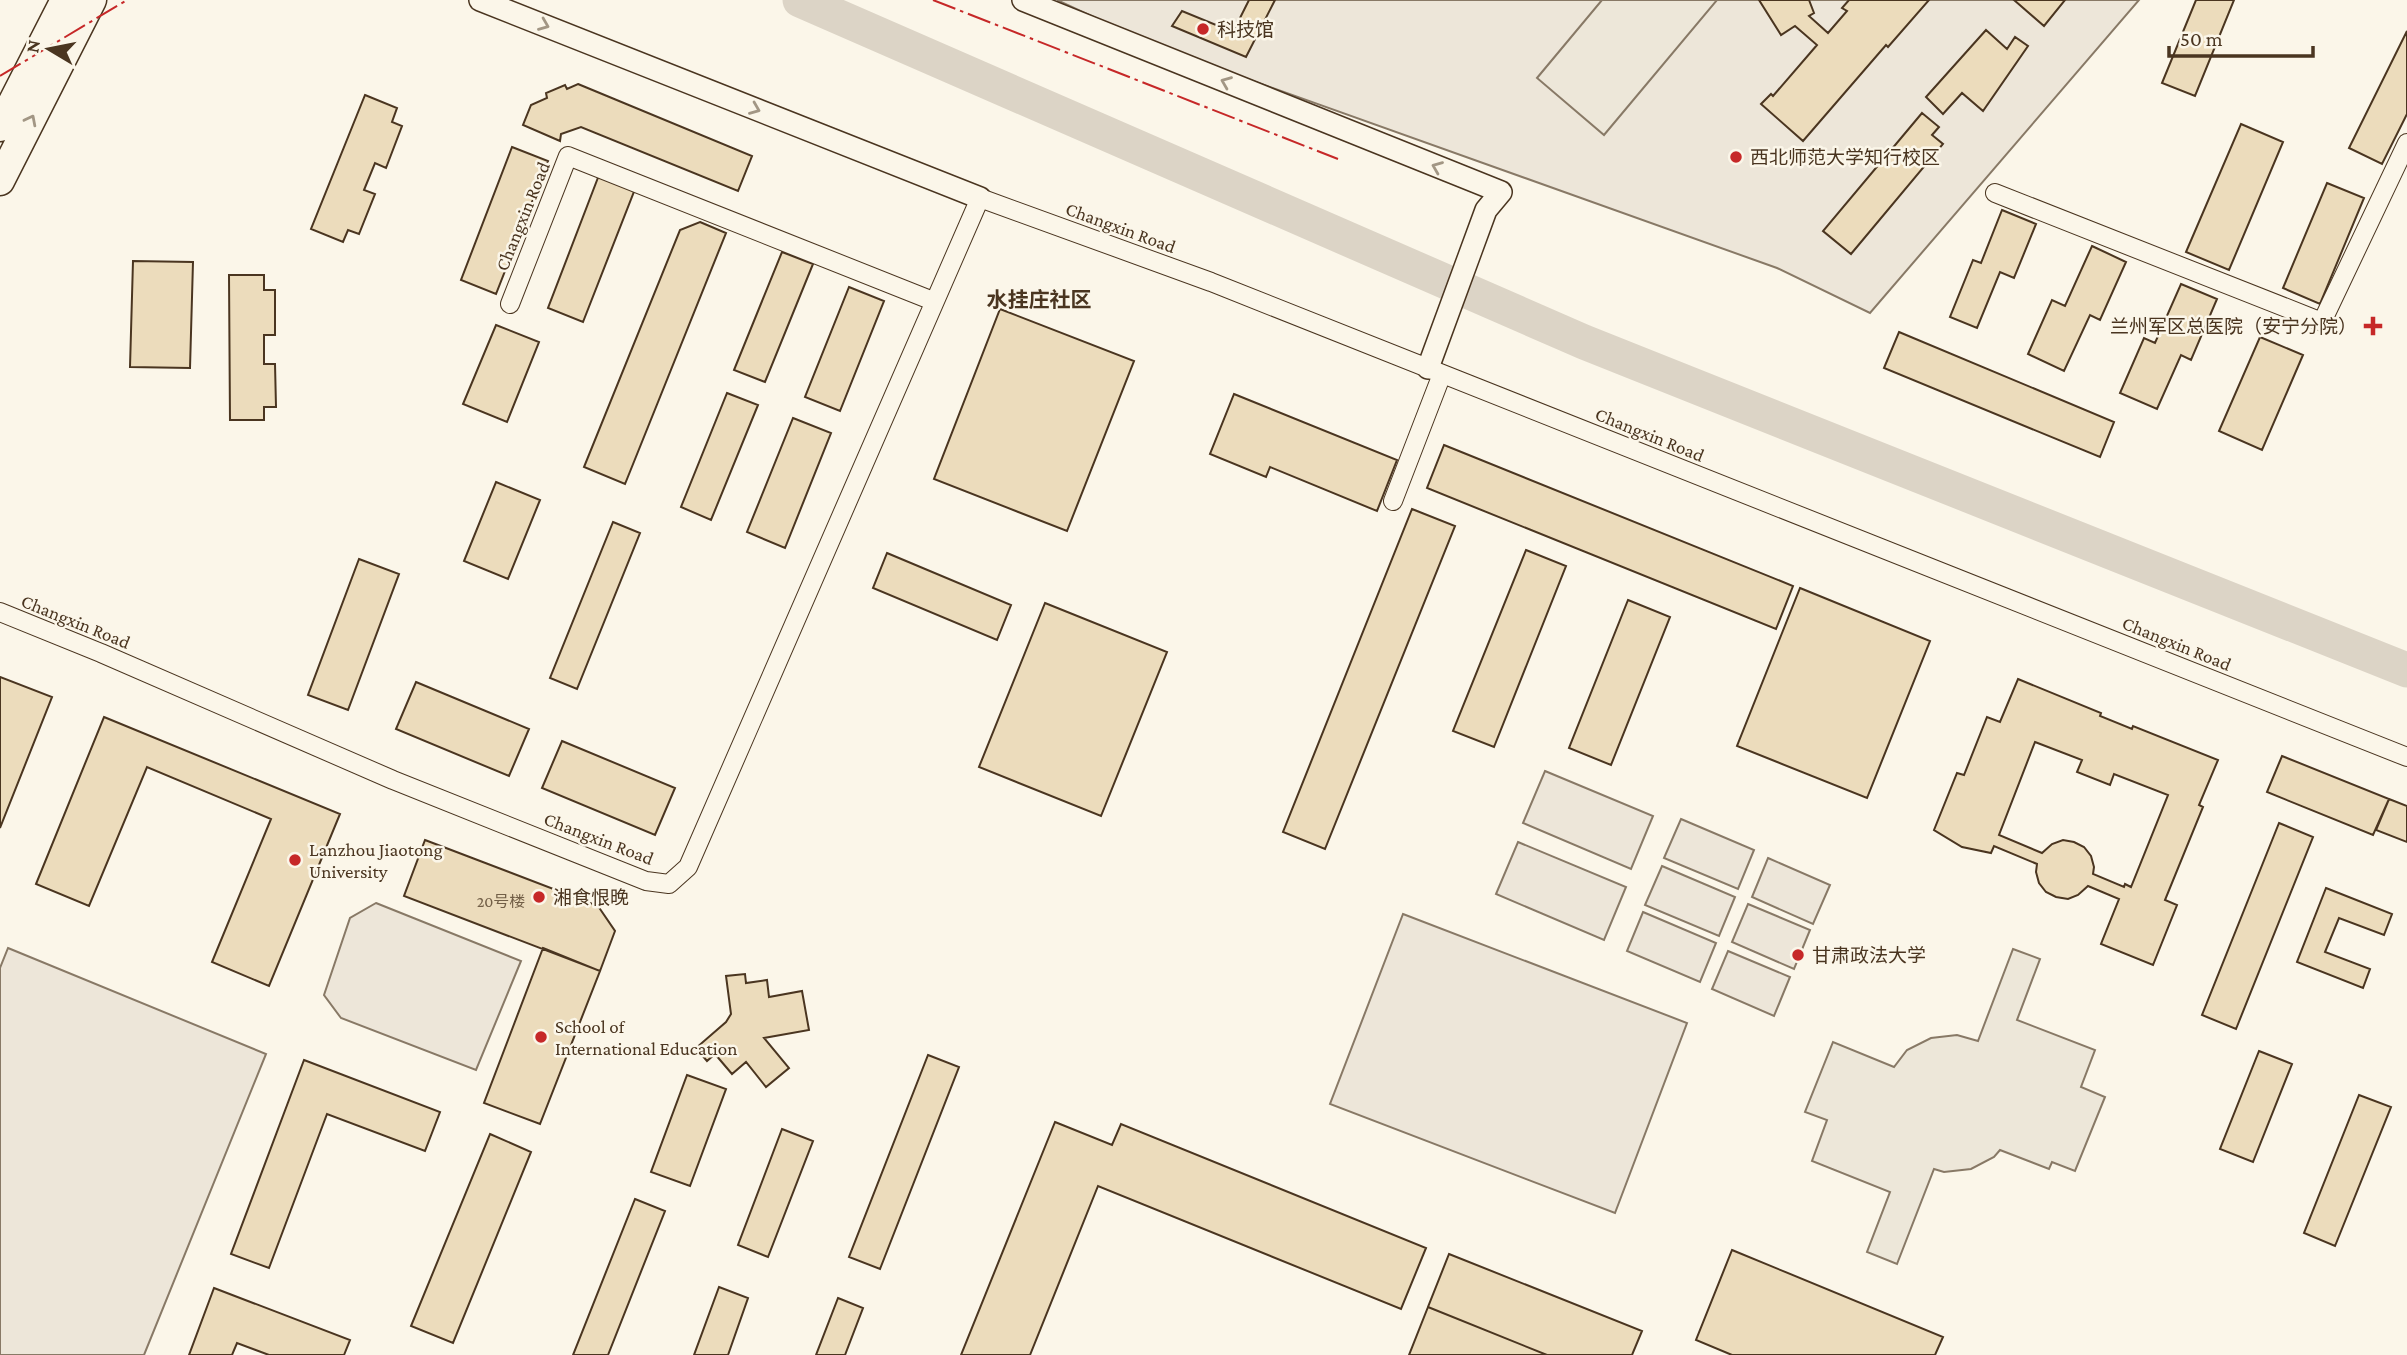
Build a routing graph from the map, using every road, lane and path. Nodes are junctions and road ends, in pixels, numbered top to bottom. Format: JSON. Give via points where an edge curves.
{"nodes":[{"id":1,"x":65,"y":0,"type":"edge"},
{"id":2,"x":92,"y":0,"type":"edge"},
{"id":3,"x":480,"y":0,"type":"edge"},
{"id":4,"x":1023,"y":0,"type":"edge"},
{"id":5,"x":0,"y":127,"type":"edge"},
{"id":6,"x":2407,"y":143,"type":"edge"},
{"id":7,"x":0,"y":181,"type":"edge"},
{"id":8,"x":1995,"y":193,"type":"dead end"},
{"id":9,"x":980,"y":198,"type":"junction"},
{"id":10,"x":933,"y":301,"type":"junction"},
{"id":11,"x":510,"y":304,"type":"dead end"},
{"id":12,"x":1435,"y":371,"type":"junction"},
{"id":13,"x":1393,"y":500,"type":"dead end"},
{"id":14,"x":0,"y":612,"type":"edge"},
{"id":15,"x":2407,"y":757,"type":"edge"}],
"edges":[{"from":1,"to":5,"type":"main road"},
{"from":7,"to":2,"type":"main road","one_way":true},
{"from":3,"to":9,"type":"street","one_way":true},
{"from":12,"to":4,"type":"street","one_way":true,"via":[[1451,306],[1486,210],[1501,192]]},
{"from":6,"to":8,"type":"street","via":[[2322,322]]},
{"from":9,"to":10,"type":"street","name":"Changxin Road"},
{"from":9,"to":12,"type":"street","name":"Changxin Road","via":[[1211,282]]},
{"from":10,"to":11,"type":"street","name":"Changxin Road","via":[[568,156]]},
{"from":10,"to":14,"type":"street","name":"Changxin Road","via":[[688,867],[669,884],[646,881],[393,780]]},
{"from":12,"to":13,"type":"street"},
{"from":12,"to":15,"type":"street","name":"Changxin Road"}]}
